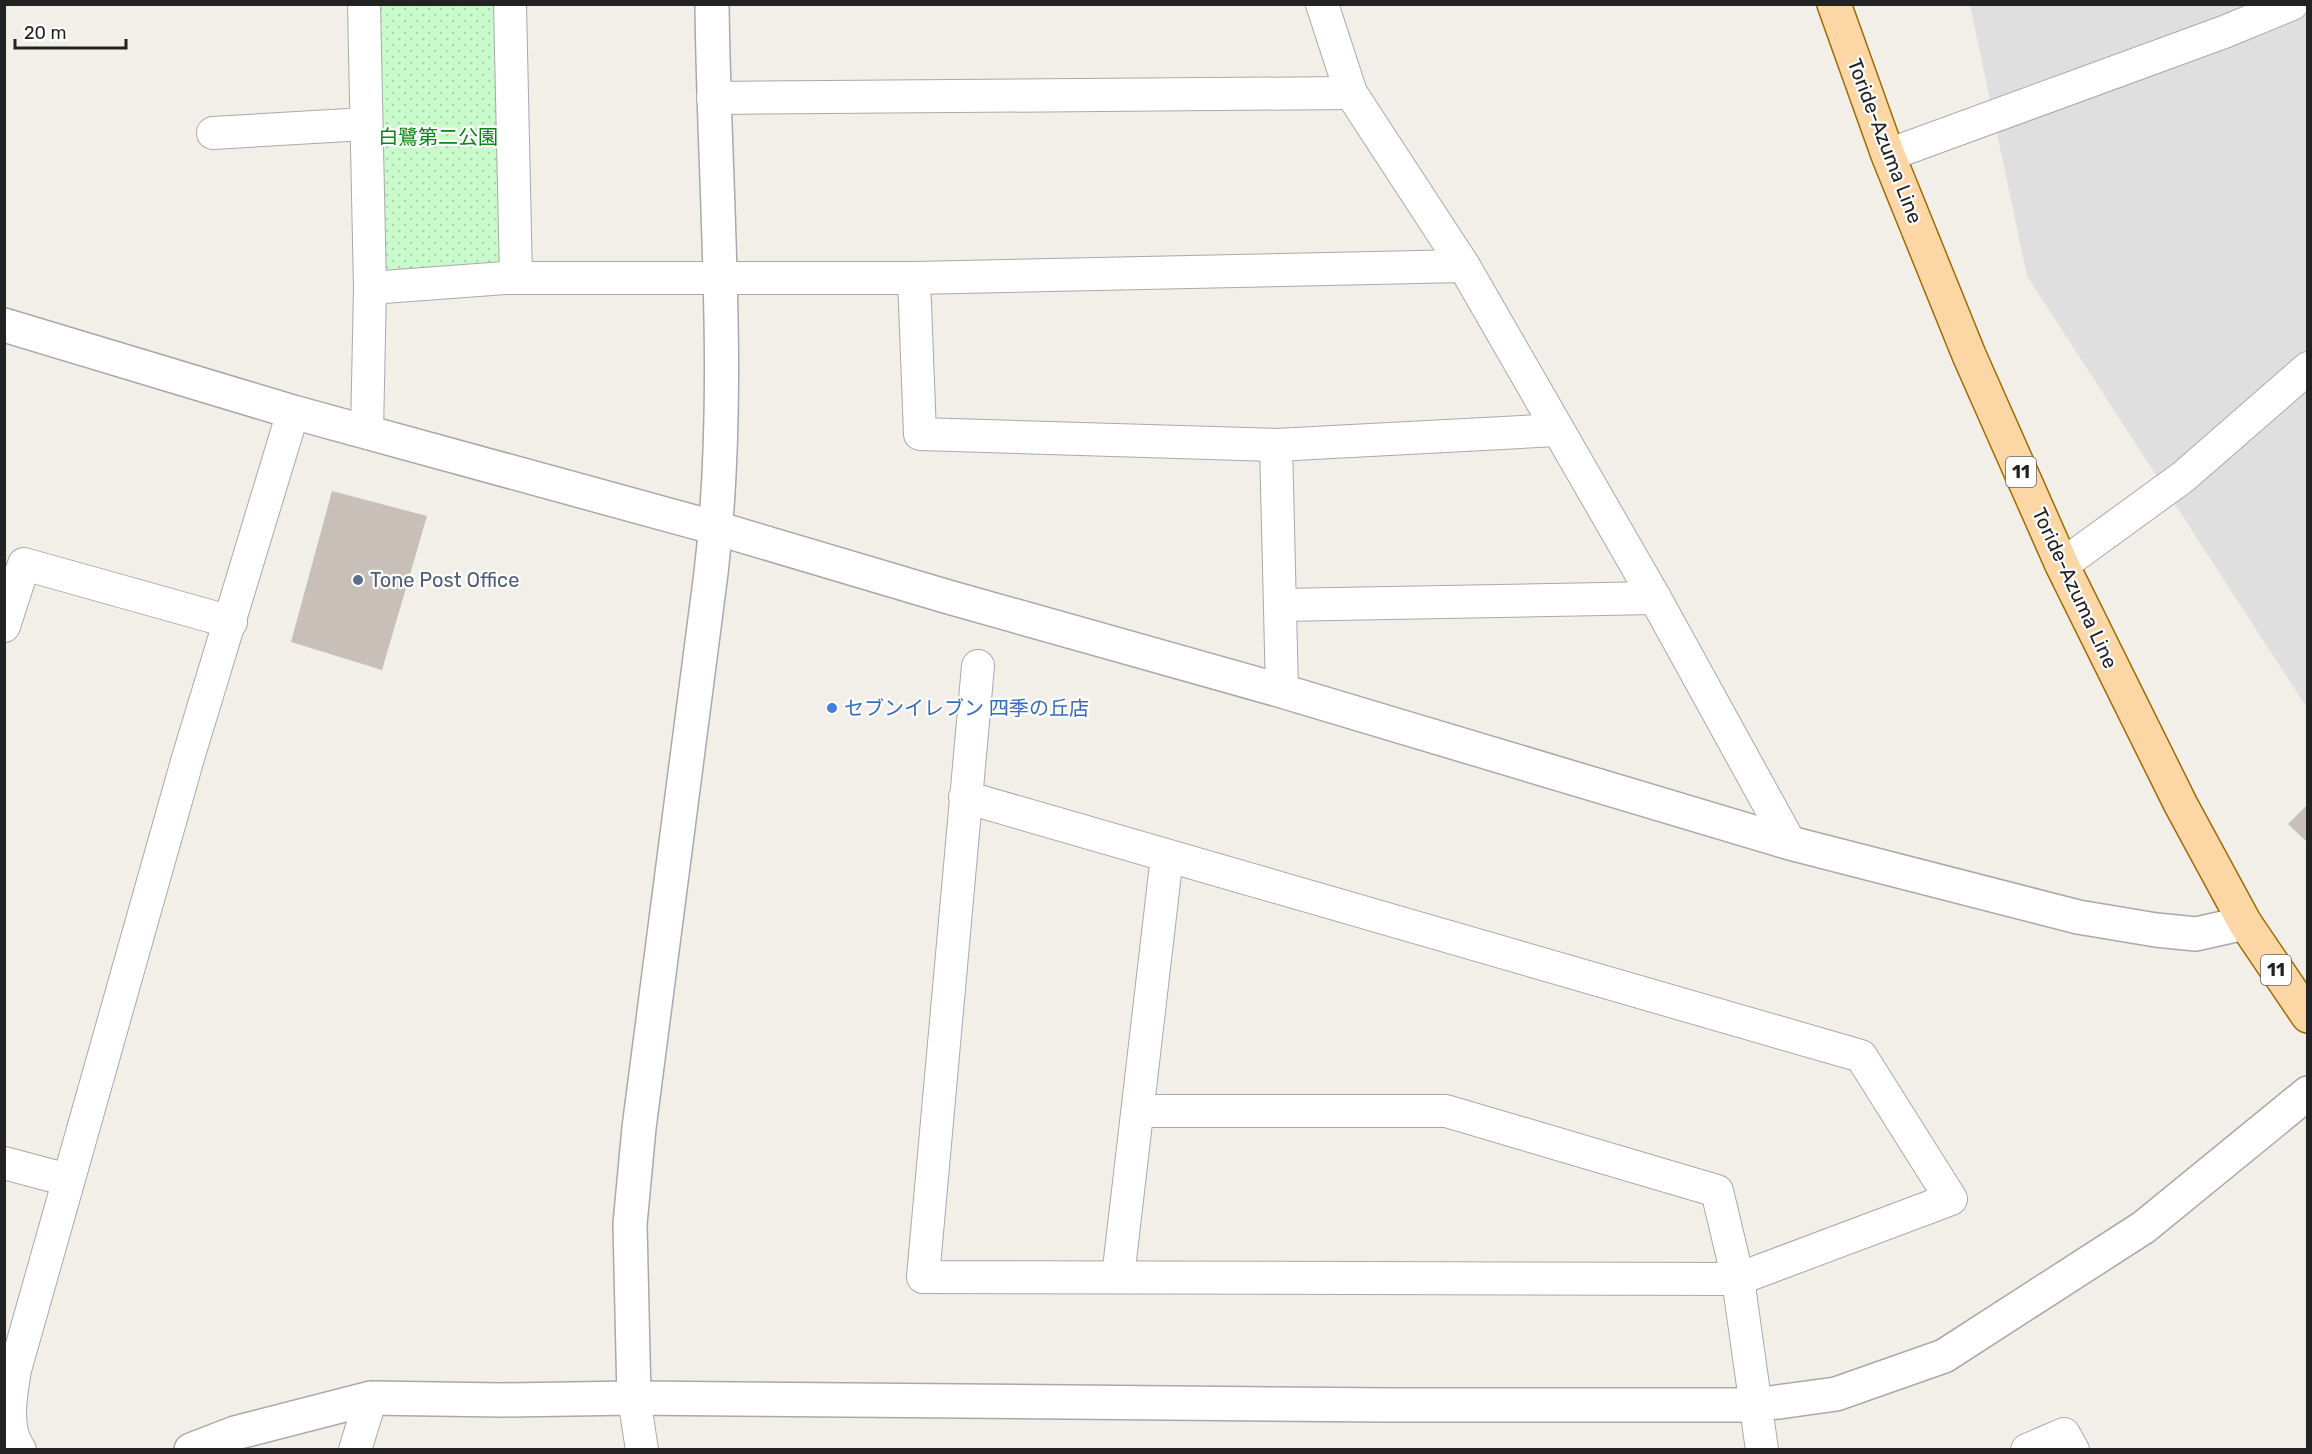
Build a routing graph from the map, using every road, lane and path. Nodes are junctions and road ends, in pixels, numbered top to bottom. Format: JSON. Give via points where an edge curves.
{"nodes":[{"id":1,"x":364,"y":4,"type":"edge"},
{"id":2,"x":510,"y":4,"type":"edge"},
{"id":3,"x":712,"y":4,"type":"edge"},
{"id":4,"x":1322,"y":4,"type":"edge"},
{"id":5,"x":1834,"y":4,"type":"edge"},
{"id":6,"x":2292,"y":4,"type":"edge"},
{"id":7,"x":1351,"y":93,"type":"junction"},
{"id":8,"x":713,"y":98,"type":"junction"},
{"id":9,"x":365,"y":124,"type":"junction"},
{"id":10,"x":213,"y":133,"type":"dead end"},
{"id":11,"x":1888,"y":155,"type":"junction"},
{"id":12,"x":1464,"y":266,"type":"junction"},
{"id":13,"x":516,"y":278,"type":"junction"},
{"id":14,"x":721,"y":278,"type":"junction"},
{"id":15,"x":914,"y":278,"type":"junction"},
{"id":16,"x":370,"y":288,"type":"junction"},
{"id":17,"x":4,"y":325,"type":"edge"},
{"id":18,"x":2307,"y":368,"type":"edge"},
{"id":19,"x":293,"y":412,"type":"junction"},
{"id":20,"x":1557,"y":430,"type":"junction"},
{"id":21,"x":367,"y":432,"type":"junction"},
{"id":22,"x":1276,"y":445,"type":"junction"},
{"id":23,"x":716,"y":528,"type":"junction"},
{"id":24,"x":2062,"y":565,"type":"junction"},
{"id":25,"x":1655,"y":598,"type":"junction"},
{"id":26,"x":1280,"y":605,"type":"junction"},
{"id":27,"x":231,"y":622,"type":"junction"},
{"id":28,"x":4,"y":626,"type":"edge"},
{"id":29,"x":978,"y":666,"type":"dead end"},
{"id":30,"x":1282,"y":691,"type":"junction"},
{"id":31,"x":965,"y":797,"type":"junction"},
{"id":32,"x":1790,"y":843,"type":"junction"},
{"id":33,"x":1167,"y":856,"type":"junction"},
{"id":34,"x":2245,"y":923,"type":"junction"},
{"id":35,"x":2307,"y":1016,"type":"edge"},
{"id":36,"x":2307,"y":1093,"type":"edge"},
{"id":37,"x":1138,"y":1110,"type":"junction"},
{"id":38,"x":4,"y":1162,"type":"edge"},
{"id":39,"x":68,"y":1180,"type":"junction"},
{"id":40,"x":1118,"y":1277,"type":"junction"},
{"id":41,"x":1738,"y":1279,"type":"junction"},
{"id":42,"x":371,"y":1398,"type":"junction"},
{"id":43,"x":634,"y":1398,"type":"junction"},
{"id":44,"x":1756,"y":1405,"type":"junction"},
{"id":45,"x":20,"y":1449,"type":"edge"},
{"id":46,"x":191,"y":1449,"type":"edge"},
{"id":47,"x":356,"y":1449,"type":"edge"},
{"id":48,"x":642,"y":1449,"type":"edge"},
{"id":49,"x":1762,"y":1449,"type":"edge"},
{"id":50,"x":2027,"y":1449,"type":"edge"},
{"id":51,"x":2073,"y":1449,"type":"edge"}],
"edges":[{"from":1,"to":9,"type":"street"},
{"from":2,"to":13,"type":"street"},
{"from":3,"to":8,"type":"street"},
{"from":4,"to":7,"type":"street"},
{"from":5,"to":11,"type":"main road","name":"Toride-Azuma Line","number":"11"},
{"from":6,"to":11,"type":"street"},
{"from":7,"to":8,"type":"street"},
{"from":7,"to":12,"type":"street"},
{"from":8,"to":14,"type":"street"},
{"from":9,"to":10,"type":"street"},
{"from":9,"to":16,"type":"street"},
{"from":11,"to":24,"type":"main road","name":"Toride-Azuma Line","number":"11","via":[[1969,355]]},
{"from":12,"to":15,"type":"street"},
{"from":12,"to":20,"type":"street"},
{"from":13,"to":14,"type":"street"},
{"from":13,"to":16,"type":"street"},
{"from":14,"to":15,"type":"street"},
{"from":14,"to":23,"type":"street","via":[[720,481]]},
{"from":15,"to":22,"type":"street","via":[[920,434]]},
{"from":16,"to":21,"type":"street"},
{"from":17,"to":19,"type":"street"},
{"from":18,"to":24,"type":"street","via":[[2183,477]]},
{"from":19,"to":21,"type":"street"},
{"from":19,"to":27,"type":"street"},
{"from":20,"to":22,"type":"street"},
{"from":20,"to":25,"type":"street"},
{"from":21,"to":23,"type":"street"},
{"from":22,"to":26,"type":"street"},
{"from":23,"to":30,"type":"street"},
{"from":23,"to":43,"type":"street","via":[[639,1128],[630,1224]]},
{"from":24,"to":34,"type":"main road","name":"Toride-Azuma Line","number":"11","via":[[2176,795]]},
{"from":25,"to":26,"type":"street"},
{"from":25,"to":32,"type":"street"},
{"from":26,"to":30,"type":"street"},
{"from":27,"to":28,"type":"street","via":[[24,564]]},
{"from":27,"to":39,"type":"street","via":[[188,758]]},
{"from":29,"to":31,"type":"street"},
{"from":30,"to":32,"type":"street"},
{"from":31,"to":33,"type":"street"},
{"from":31,"to":40,"type":"street","via":[[923,1277]]},
{"from":32,"to":34,"type":"street","via":[[2078,917],[2196,933]]},
{"from":33,"to":37,"type":"street"},
{"from":33,"to":41,"type":"street","via":[[1860,1056],[1951,1199]]},
{"from":34,"to":35,"type":"main road","name":"Toride-Azuma Line","number":"11"},
{"from":36,"to":44,"type":"street","via":[[2144,1227],[1944,1356],[1836,1394]]},
{"from":37,"to":40,"type":"street"},
{"from":37,"to":41,"type":"street","via":[[1446,1111],[1717,1191]]},
{"from":38,"to":39,"type":"street"},
{"from":39,"to":45,"type":"street","via":[[15,1370],[9,1405],[15,1442]]},
{"from":40,"to":41,"type":"street"},
{"from":41,"to":44,"type":"street"},
{"from":42,"to":43,"type":"street"},
{"from":42,"to":46,"type":"street","via":[[235,1433]]},
{"from":42,"to":47,"type":"street"},
{"from":43,"to":44,"type":"street"},
{"from":43,"to":48,"type":"street"},
{"from":44,"to":49,"type":"street"},
{"from":50,"to":51,"type":"street","via":[[2064,1434]]}]}
